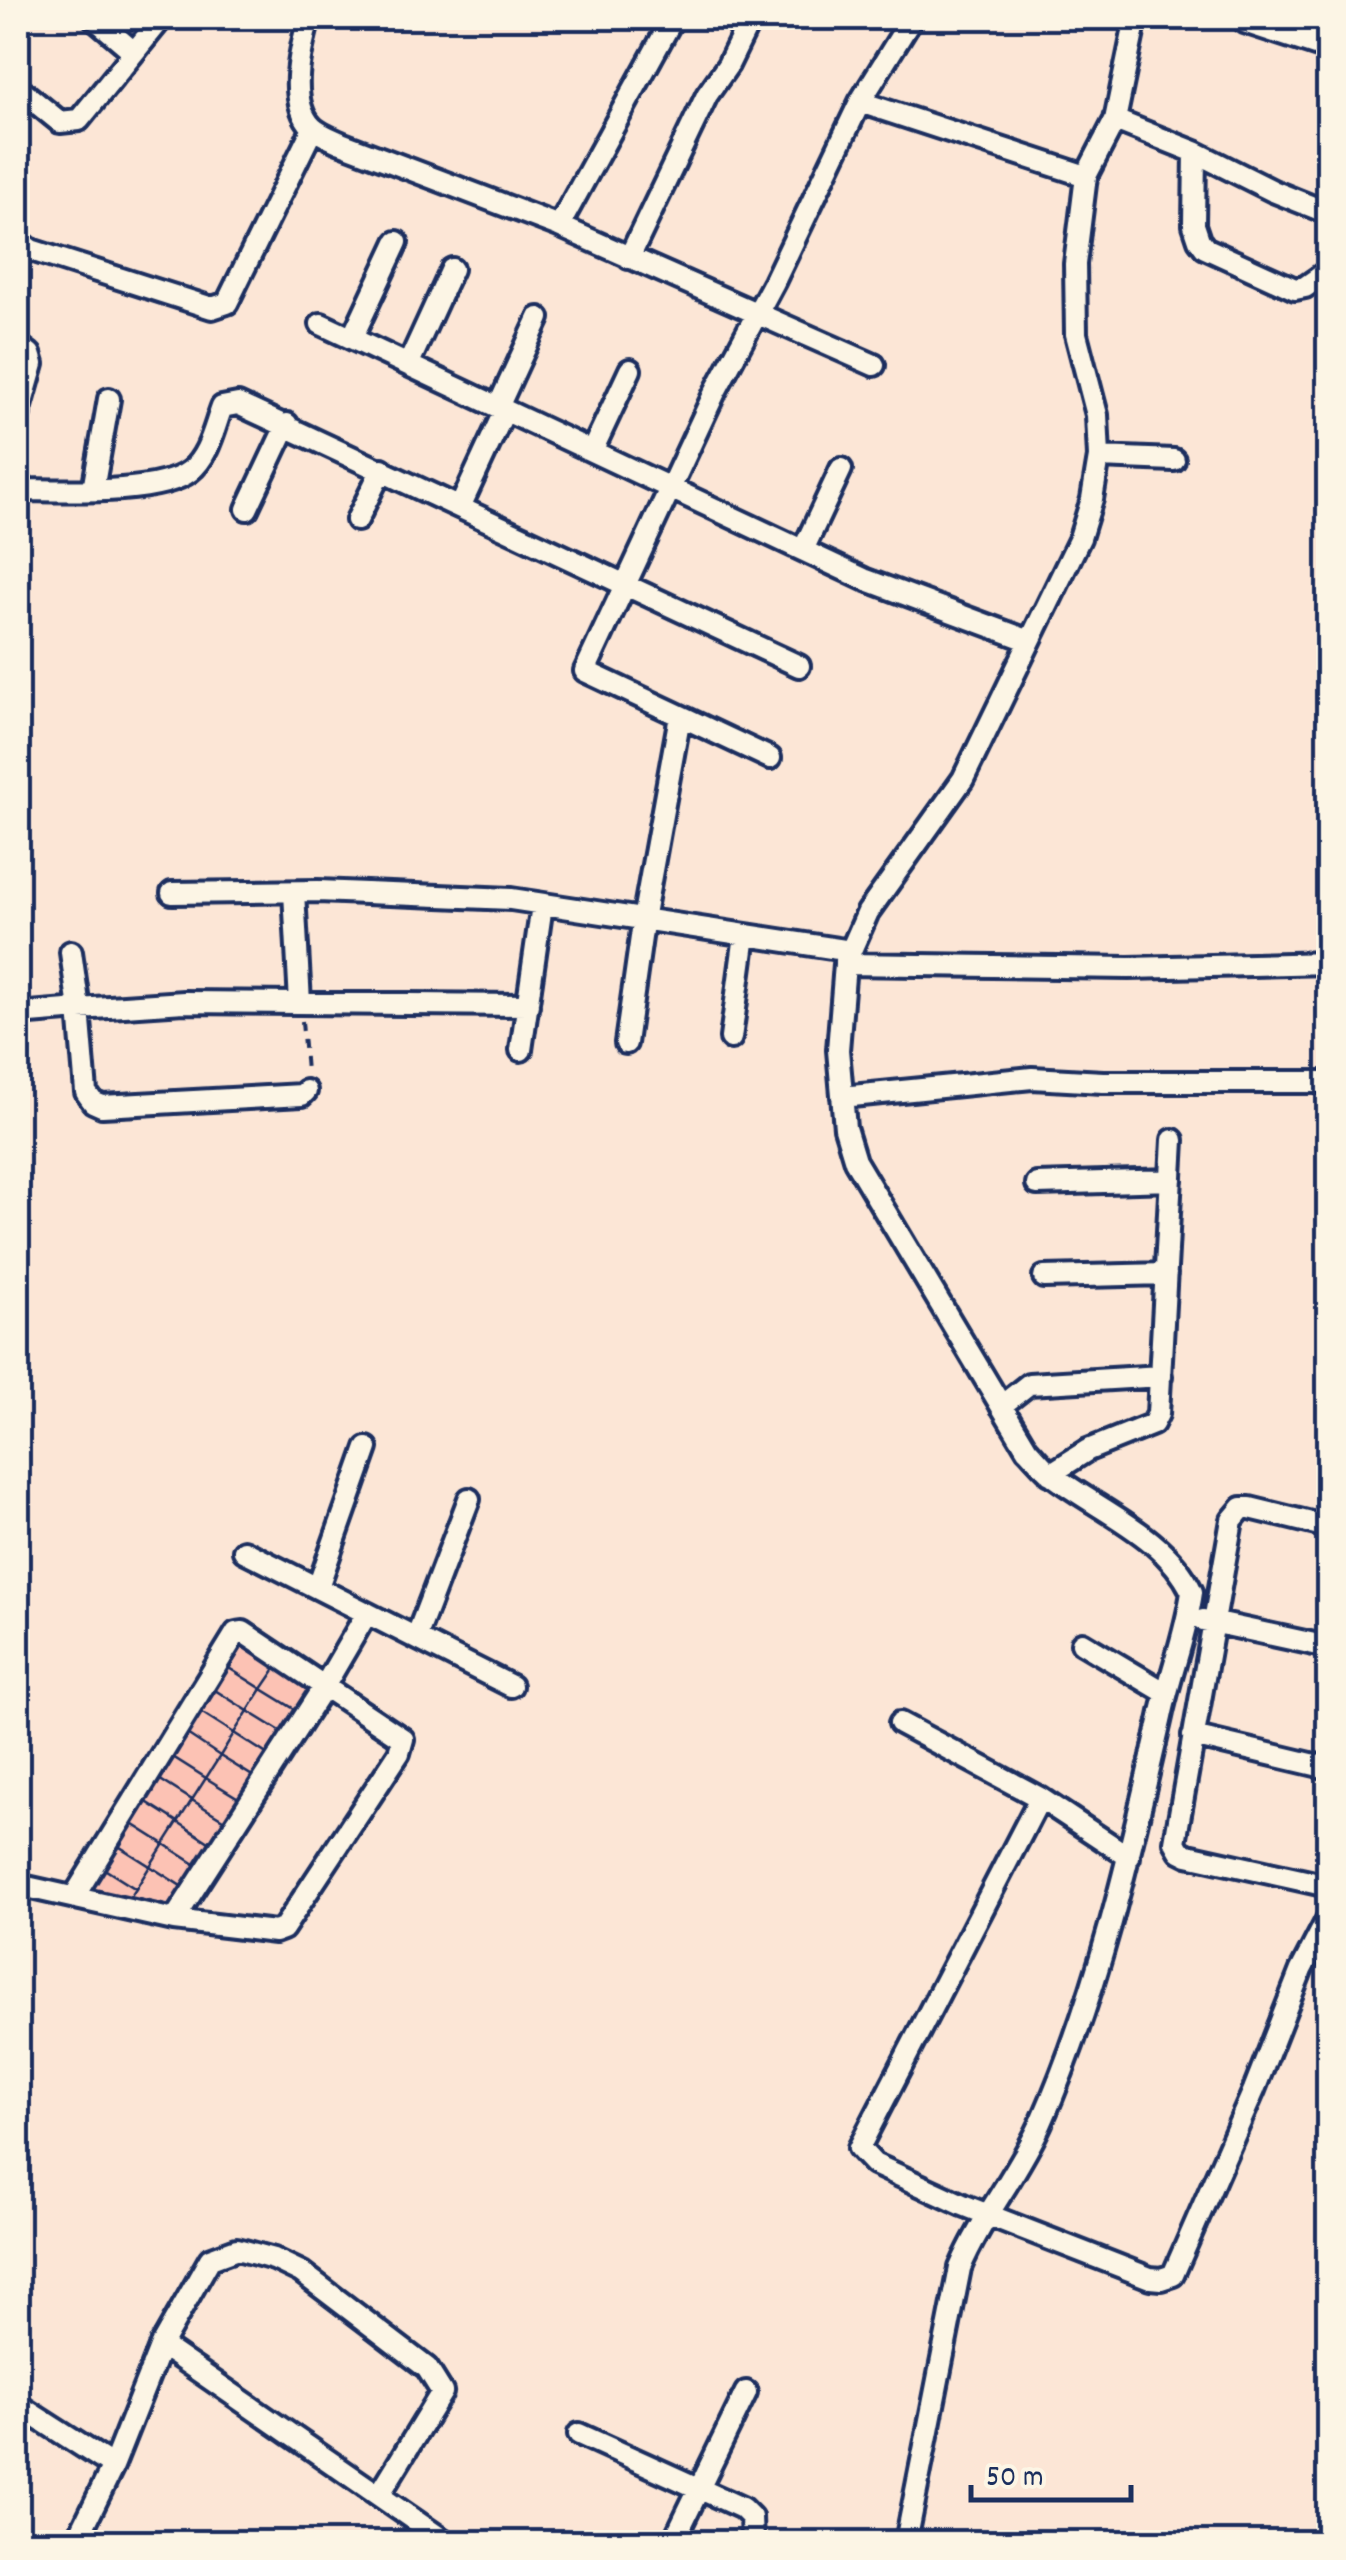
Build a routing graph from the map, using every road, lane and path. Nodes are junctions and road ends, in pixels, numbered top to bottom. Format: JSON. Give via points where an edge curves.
{"nodes":[{"id":1,"x":94,"y":18,"type":"edge"},
{"id":2,"x":162,"y":18,"type":"edge"},
{"id":3,"x":309,"y":18,"type":"edge"},
{"id":4,"x":673,"y":18,"type":"edge"},
{"id":5,"x":752,"y":18,"type":"edge"},
{"id":6,"x":912,"y":18,"type":"edge"},
{"id":7,"x":1136,"y":18,"type":"edge"},
{"id":8,"x":1248,"y":18,"type":"edge"},
{"id":9,"x":1328,"y":44,"type":"edge"},
{"id":10,"x":134,"y":52,"type":"junction"},
{"id":11,"x":18,"y":88,"type":"edge"},
{"id":12,"x":860,"y":102,"type":"junction"},
{"id":13,"x":1115,"y":120,"type":"junction"},
{"id":14,"x":312,"y":128,"type":"junction"},
{"id":15,"x":1195,"y":152,"type":"junction"},
{"id":16,"x":1086,"y":176,"type":"junction"},
{"id":17,"x":1328,"y":212,"type":"edge"},
{"id":18,"x":559,"y":226,"type":"junction"},
{"id":19,"x":18,"y":240,"type":"edge"},
{"id":20,"x":397,"y":242,"type":"dead end"},
{"id":21,"x":629,"y":258,"type":"junction"},
{"id":22,"x":452,"y":269,"type":"dead end"},
{"id":23,"x":1328,"y":270,"type":"edge"},
{"id":24,"x":758,"y":314,"type":"junction"},
{"id":25,"x":539,"y":318,"type":"dead end"},
{"id":26,"x":321,"y":324,"type":"dead end"},
{"id":27,"x":352,"y":338,"type":"junction"},
{"id":28,"x":18,"y":345,"type":"edge"},
{"id":29,"x":408,"y":364,"type":"junction"},
{"id":30,"x":874,"y":365,"type":"dead end"},
{"id":31,"x":630,"y":370,"type":"dead end"},
{"id":32,"x":109,"y":399,"type":"dead end"},
{"id":33,"x":501,"y":408,"type":"junction"},
{"id":34,"x":18,"y":416,"type":"edge"},
{"id":35,"x":287,"y":424,"type":"junction"},
{"id":36,"x":592,"y":451,"type":"junction"},
{"id":37,"x":1098,"y":457,"type":"junction"},
{"id":38,"x":1174,"y":460,"type":"dead end"},
{"id":39,"x":382,"y":469,"type":"junction"},
{"id":40,"x":840,"y":469,"type":"dead end"},
{"id":41,"x":671,"y":487,"type":"junction"},
{"id":42,"x":18,"y":490,"type":"edge"},
{"id":43,"x":93,"y":490,"type":"junction"},
{"id":44,"x":460,"y":507,"type":"junction"},
{"id":45,"x":247,"y":510,"type":"dead end"},
{"id":46,"x":357,"y":520,"type":"dead end"},
{"id":47,"x":803,"y":550,"type":"junction"},
{"id":48,"x":626,"y":584,"type":"junction"},
{"id":49,"x":1030,"y":641,"type":"junction"},
{"id":50,"x":800,"y":666,"type":"dead end"},
{"id":51,"x":680,"y":716,"type":"junction"},
{"id":52,"x":770,"y":758,"type":"dead end"},
{"id":53,"x":294,"y":892,"type":"junction"},
{"id":54,"x":172,"y":893,"type":"dead end"},
{"id":55,"x":542,"y":905,"type":"junction"},
{"id":56,"x":643,"y":920,"type":"junction"},
{"id":57,"x":746,"y":935,"type":"junction"},
{"id":58,"x":71,"y":952,"type":"dead end"},
{"id":59,"x":848,"y":957,"type":"junction"},
{"id":60,"x":1328,"y":963,"type":"edge"},
{"id":61,"x":300,"y":1004,"type":"junction"},
{"id":62,"x":528,"y":1005,"type":"junction"},
{"id":63,"x":79,"y":1010,"type":"junction"},
{"id":64,"x":18,"y":1014,"type":"edge"},
{"id":65,"x":731,"y":1038,"type":"dead end"},
{"id":66,"x":626,"y":1043,"type":"dead end"},
{"id":67,"x":522,"y":1050,"type":"dead end"},
{"id":68,"x":1328,"y":1082,"type":"edge"},
{"id":69,"x":306,"y":1091,"type":"joint"},
{"id":70,"x":842,"y":1098,"type":"junction"},
{"id":71,"x":1173,"y":1140,"type":"dead end"},
{"id":72,"x":1171,"y":1180,"type":"junction"},
{"id":73,"x":1037,"y":1184,"type":"dead end"},
{"id":74,"x":1166,"y":1274,"type":"junction"},
{"id":75,"x":1044,"y":1277,"type":"dead end"},
{"id":76,"x":1161,"y":1376,"type":"junction"},
{"id":77,"x":1001,"y":1406,"type":"junction"},
{"id":78,"x":367,"y":1448,"type":"dead end"},
{"id":79,"x":1050,"y":1474,"type":"junction"},
{"id":80,"x":468,"y":1499,"type":"dead end"},
{"id":81,"x":1328,"y":1527,"type":"edge"},
{"id":82,"x":244,"y":1551,"type":"dead end"},
{"id":83,"x":318,"y":1588,"type":"junction"},
{"id":84,"x":367,"y":1613,"type":"junction"},
{"id":85,"x":1189,"y":1616,"type":"junction"},
{"id":86,"x":1213,"y":1622,"type":"junction"},
{"id":87,"x":416,"y":1638,"type":"junction"},
{"id":88,"x":1082,"y":1643,"type":"dead end"},
{"id":89,"x":1328,"y":1647,"type":"edge"},
{"id":90,"x":325,"y":1686,"type":"junction"},
{"id":91,"x":511,"y":1686,"type":"dead end"},
{"id":92,"x":1166,"y":1694,"type":"junction"},
{"id":93,"x":900,"y":1723,"type":"dead end"},
{"id":94,"x":1193,"y":1736,"type":"junction"},
{"id":95,"x":1328,"y":1768,"type":"edge"},
{"id":96,"x":1040,"y":1798,"type":"junction"},
{"id":97,"x":1129,"y":1857,"type":"junction"},
{"id":98,"x":18,"y":1885,"type":"edge"},
{"id":99,"x":1328,"y":1886,"type":"edge"},
{"id":100,"x":74,"y":1895,"type":"junction"},
{"id":101,"x":1328,"y":1918,"type":"edge"},
{"id":102,"x":174,"y":1920,"type":"junction"},
{"id":103,"x":990,"y":2216,"type":"junction"},
{"id":104,"x":161,"y":2345,"type":"junction"},
{"id":105,"x":746,"y":2392,"type":"dead end"},
{"id":106,"x":18,"y":2405,"type":"edge"},
{"id":107,"x":579,"y":2434,"type":"dead end"},
{"id":108,"x":113,"y":2466,"type":"junction"},
{"id":109,"x":700,"y":2488,"type":"junction"},
{"id":110,"x":379,"y":2495,"type":"junction"},
{"id":111,"x":76,"y":2542,"type":"edge"},
{"id":112,"x":446,"y":2542,"type":"edge"},
{"id":113,"x":673,"y":2542,"type":"edge"},
{"id":114,"x":752,"y":2542,"type":"edge"},
{"id":115,"x":906,"y":2542,"type":"edge"}],
"edges":[{"from":1,"to":10,"type":"street"},
{"from":2,"to":10,"type":"street"},
{"from":3,"to":14,"type":"street","via":[[297,60],[301,108]]},
{"from":4,"to":18,"type":"street"},
{"from":5,"to":21,"type":"street"},
{"from":6,"to":12,"type":"street"},
{"from":7,"to":13,"type":"street"},
{"from":8,"to":9,"type":"main road"},
{"from":10,"to":11,"type":"street","via":[[80,120],[60,122]]},
{"from":12,"to":16,"type":"street"},
{"from":12,"to":24,"type":"street"},
{"from":13,"to":15,"type":"street"},
{"from":13,"to":16,"type":"street"},
{"from":14,"to":18,"type":"street"},
{"from":14,"to":19,"type":"street","via":[[227,303],[212,308],[31,250]]},
{"from":15,"to":17,"type":"street"},
{"from":15,"to":23,"type":"street","via":[[1194,225],[1205,248],[1295,289]]},
{"from":16,"to":37,"type":"street","via":[[1074,298],[1097,415]]},
{"from":18,"to":21,"type":"street"},
{"from":20,"to":27,"type":"street"},
{"from":21,"to":24,"type":"street"},
{"from":22,"to":29,"type":"street"},
{"from":24,"to":30,"type":"street"},
{"from":24,"to":41,"type":"street"},
{"from":25,"to":33,"type":"street"},
{"from":26,"to":27,"type":"street"},
{"from":27,"to":29,"type":"street"},
{"from":28,"to":34,"type":"street","via":[[33,364]]},
{"from":29,"to":33,"type":"street"},
{"from":31,"to":36,"type":"street"},
{"from":32,"to":43,"type":"street"},
{"from":33,"to":36,"type":"street"},
{"from":33,"to":44,"type":"street"},
{"from":35,"to":39,"type":"street"},
{"from":35,"to":43,"type":"street","via":[[226,404],[191,470],[161,483]]},
{"from":35,"to":45,"type":"street"},
{"from":36,"to":41,"type":"street"},
{"from":37,"to":38,"type":"street"},
{"from":37,"to":49,"type":"street","via":[[1080,538]]},
{"from":39,"to":44,"type":"street"},
{"from":39,"to":46,"type":"street"},
{"from":40,"to":47,"type":"street"},
{"from":41,"to":47,"type":"street"},
{"from":41,"to":48,"type":"street"},
{"from":42,"to":43,"type":"street"},
{"from":44,"to":48,"type":"street"},
{"from":47,"to":49,"type":"street"},
{"from":48,"to":50,"type":"street"},
{"from":48,"to":51,"type":"street","via":[[585,671]]},
{"from":49,"to":59,"type":"street","via":[[963,780],[868,912]]},
{"from":51,"to":52,"type":"street"},
{"from":51,"to":56,"type":"street"},
{"from":53,"to":54,"type":"street"},
{"from":53,"to":55,"type":"street"},
{"from":53,"to":61,"type":"street"},
{"from":55,"to":56,"type":"street"},
{"from":55,"to":62,"type":"street"},
{"from":56,"to":57,"type":"street"},
{"from":56,"to":66,"type":"street"},
{"from":57,"to":59,"type":"street"},
{"from":57,"to":65,"type":"street"},
{"from":58,"to":63,"type":"street"},
{"from":59,"to":60,"type":"street","via":[[1129,968]]},
{"from":59,"to":70,"type":"street","via":[[838,1050]]},
{"from":61,"to":62,"type":"street"},
{"from":61,"to":63,"type":"street","via":[[184,1002]]},
{"from":61,"to":69,"type":"path"},
{"from":62,"to":67,"type":"street"},
{"from":63,"to":64,"type":"street"},
{"from":63,"to":69,"type":"street","via":[[86,1092],[102,1106]]},
{"from":68,"to":70,"type":"street","via":[[1032,1078]]},
{"from":70,"to":77,"type":"street","via":[[854,1161]]},
{"from":71,"to":72,"type":"street"},
{"from":72,"to":73,"type":"street"},
{"from":72,"to":74,"type":"street"},
{"from":74,"to":75,"type":"street"},
{"from":74,"to":76,"type":"street"},
{"from":76,"to":77,"type":"street","via":[[1029,1384]]},
{"from":76,"to":79,"type":"street","via":[[1153,1424]]},
{"from":77,"to":79,"type":"street"},
{"from":78,"to":83,"type":"street"},
{"from":79,"to":85,"type":"street","via":[[1182,1571],[1192,1592]]},
{"from":80,"to":87,"type":"street"},
{"from":81,"to":86,"type":"street","via":[[1250,1508],[1236,1513]]},
{"from":82,"to":83,"type":"street"},
{"from":83,"to":84,"type":"street"},
{"from":84,"to":87,"type":"street"},
{"from":84,"to":90,"type":"street"},
{"from":85,"to":86,"type":"street"},
{"from":85,"to":92,"type":"street"},
{"from":86,"to":89,"type":"street"},
{"from":86,"to":94,"type":"street"},
{"from":87,"to":91,"type":"street"},
{"from":88,"to":92,"type":"street"},
{"from":90,"to":100,"type":"street","via":[[236,1633]]},
{"from":90,"to":102,"type":"street"},
{"from":90,"to":102,"type":"street","via":[[398,1734],[399,1753],[283,1929]]},
{"from":92,"to":97,"type":"street"},
{"from":93,"to":96,"type":"street"},
{"from":94,"to":95,"type":"street"},
{"from":94,"to":99,"type":"street","via":[[1175,1842],[1180,1851]]},
{"from":96,"to":97,"type":"street"},
{"from":96,"to":103,"type":"street","via":[[859,2148],[874,2164]]},
{"from":97,"to":103,"type":"street","via":[[1057,2085]]},
{"from":98,"to":100,"type":"street"},
{"from":100,"to":102,"type":"street"},
{"from":101,"to":103,"type":"street","via":[[1173,2275],[1150,2278]]},
{"from":103,"to":115,"type":"street","via":[[960,2268]]},
{"from":104,"to":108,"type":"street"},
{"from":104,"to":110,"type":"street"},
{"from":104,"to":110,"type":"street","via":[[210,2259],[237,2249],[301,2272],[427,2368],[442,2392]]},
{"from":105,"to":109,"type":"street"},
{"from":106,"to":108,"type":"street"},
{"from":107,"to":109,"type":"street"},
{"from":108,"to":111,"type":"street"},
{"from":109,"to":113,"type":"street"},
{"from":109,"to":114,"type":"street","via":[[751,2516]]},
{"from":110,"to":112,"type":"street"}]}
